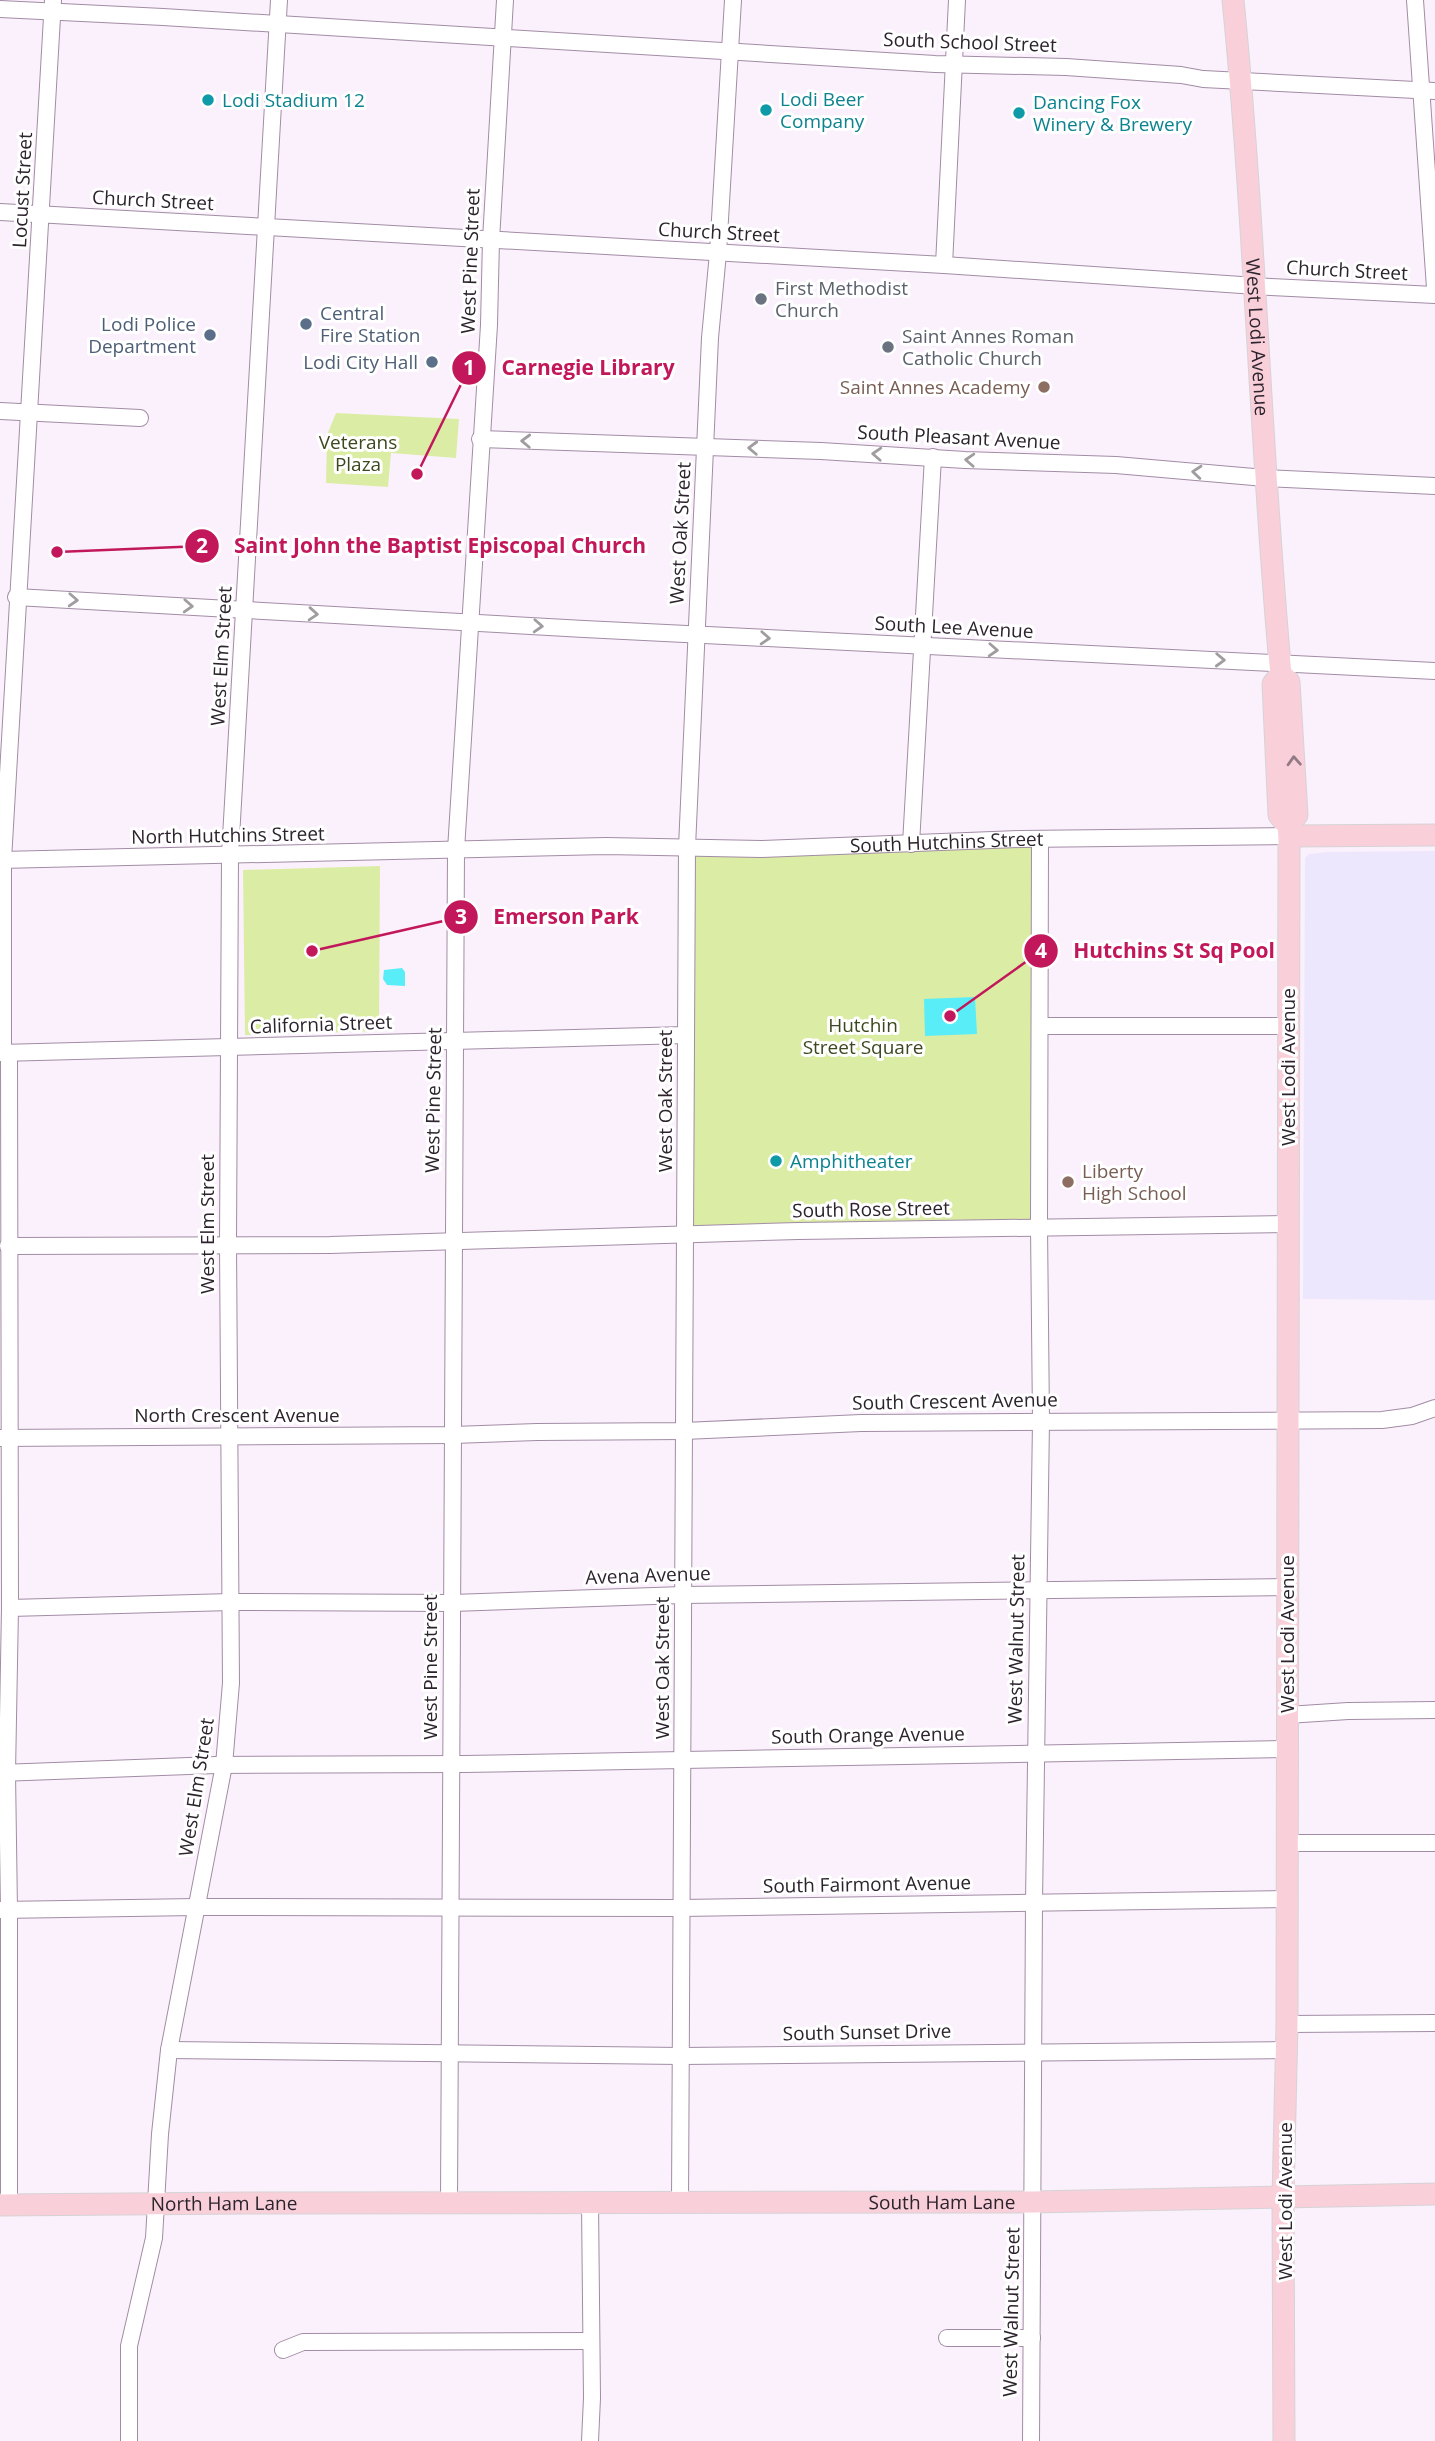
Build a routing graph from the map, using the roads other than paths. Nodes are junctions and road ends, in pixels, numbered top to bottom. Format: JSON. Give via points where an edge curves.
{"nodes":[{"id":1,"x":279,"y":0,"type":"edge"},
{"id":2,"x":505,"y":0,"type":"edge"},
{"id":3,"x":733,"y":0,"type":"edge"},
{"id":4,"x":957,"y":0,"type":"edge"},
{"id":5,"x":1233,"y":0,"type":"edge"},
{"id":6,"x":1415,"y":0,"type":"edge"},
{"id":7,"x":52,"y":6,"type":"edge"},
{"id":8,"x":0,"y":9,"type":"edge"},
{"id":9,"x":278,"y":24,"type":"junction"},
{"id":10,"x":502,"y":37,"type":"junction"},
{"id":11,"x":731,"y":51,"type":"junction"},
{"id":12,"x":954,"y":65,"type":"junction"},
{"id":13,"x":1241,"y":80,"type":"junction"},
{"id":14,"x":1428,"y":91,"type":"edge"},
{"id":15,"x":0,"y":212,"type":"edge"},
{"id":16,"x":41,"y":215,"type":"junction"},
{"id":17,"x":265,"y":228,"type":"junction"},
{"id":18,"x":491,"y":240,"type":"junction"},
{"id":19,"x":718,"y":253,"type":"junction"},
{"id":20,"x":943,"y":265,"type":"junction"},
{"id":21,"x":1254,"y":286,"type":"junction"},
{"id":22,"x":1435,"y":288,"type":"edge"},
{"id":23,"x":1435,"y":295,"type":"edge"},
{"id":24,"x":0,"y":411,"type":"edge"},
{"id":25,"x":28,"y":413,"type":"junction"},
{"id":26,"x":139,"y":418,"type":"dead end"},
{"id":27,"x":480,"y":439,"type":"junction"},
{"id":28,"x":705,"y":446,"type":"junction"},
{"id":29,"x":933,"y":457,"type":"junction"},
{"id":30,"x":1265,"y":478,"type":"junction"},
{"id":31,"x":1435,"y":486,"type":"edge"},
{"id":32,"x":16,"y":597,"type":"junction"},
{"id":33,"x":245,"y":610,"type":"junction"},
{"id":34,"x":470,"y":622,"type":"junction"},
{"id":35,"x":697,"y":634,"type":"junction"},
{"id":36,"x":923,"y":646,"type":"junction"},
{"id":37,"x":1281,"y":669,"type":"junction"},
{"id":38,"x":1435,"y":671,"type":"edge"},
{"id":39,"x":1289,"y":831,"type":"junction"},
{"id":40,"x":1435,"y":835,"type":"edge"},
{"id":41,"x":1040,"y":839,"type":"junction"},
{"id":42,"x":911,"y":844,"type":"junction"},
{"id":43,"x":687,"y":846,"type":"junction"},
{"id":44,"x":456,"y":850,"type":"junction"},
{"id":45,"x":230,"y":855,"type":"junction"},
{"id":46,"x":1,"y":860,"type":"edge"},
{"id":47,"x":1040,"y":1026,"type":"junction"},
{"id":48,"x":1288,"y":1026,"type":"junction"},
{"id":49,"x":686,"y":1035,"type":"junction"},
{"id":50,"x":455,"y":1040,"type":"junction"},
{"id":51,"x":229,"y":1048,"type":"junction"},
{"id":52,"x":4,"y":1053,"type":"edge"},
{"id":53,"x":1289,"y":1224,"type":"junction"},
{"id":54,"x":1039,"y":1226,"type":"junction"},
{"id":55,"x":686,"y":1235,"type":"junction"},
{"id":56,"x":453,"y":1240,"type":"junction"},
{"id":57,"x":228,"y":1244,"type":"junction"},
{"id":58,"x":8,"y":1246,"type":"junction"},
{"id":59,"x":1435,"y":1408,"type":"edge"},
{"id":60,"x":1041,"y":1421,"type":"junction"},
{"id":61,"x":1287,"y":1421,"type":"junction"},
{"id":62,"x":684,"y":1430,"type":"junction"},
{"id":63,"x":473,"y":1434,"type":"joint"},
{"id":64,"x":230,"y":1435,"type":"junction"},
{"id":65,"x":453,"y":1435,"type":"junction"},
{"id":66,"x":4,"y":1438,"type":"edge"},
{"id":67,"x":1287,"y":1587,"type":"junction"},
{"id":68,"x":1038,"y":1589,"type":"junction"},
{"id":69,"x":683,"y":1595,"type":"junction"},
{"id":70,"x":231,"y":1602,"type":"junction"},
{"id":71,"x":452,"y":1603,"type":"junction"},
{"id":72,"x":10,"y":1608,"type":"junction"},
{"id":73,"x":1435,"y":1710,"type":"edge"},
{"id":74,"x":1287,"y":1715,"type":"junction"},
{"id":75,"x":1287,"y":1749,"type":"junction"},
{"id":76,"x":1035,"y":1753,"type":"junction"},
{"id":77,"x":683,"y":1760,"type":"junction"},
{"id":78,"x":450,"y":1764,"type":"junction"},
{"id":79,"x":224,"y":1765,"type":"junction"},
{"id":80,"x":3,"y":1773,"type":"edge"},
{"id":81,"x":1286,"y":1843,"type":"junction"},
{"id":82,"x":1435,"y":1843,"type":"edge"},
{"id":83,"x":1286,"y":1899,"type":"junction"},
{"id":84,"x":1034,"y":1902,"type":"junction"},
{"id":85,"x":196,"y":1907,"type":"junction"},
{"id":86,"x":450,"y":1907,"type":"junction"},
{"id":87,"x":681,"y":1908,"type":"junction"},
{"id":88,"x":5,"y":1910,"type":"edge"},
{"id":89,"x":1435,"y":2023,"type":"edge"},
{"id":90,"x":1287,"y":2024,"type":"junction"},
{"id":91,"x":169,"y":2050,"type":"junction"},
{"id":92,"x":1286,"y":2050,"type":"junction"},
{"id":93,"x":1034,"y":2052,"type":"junction"},
{"id":94,"x":449,"y":2054,"type":"junction"},
{"id":95,"x":681,"y":2056,"type":"junction"},
{"id":96,"x":1435,"y":2193,"type":"edge"},
{"id":97,"x":1283,"y":2198,"type":"junction"},
{"id":98,"x":449,"y":2202,"type":"junction"},
{"id":99,"x":1033,"y":2202,"type":"junction"},
{"id":100,"x":157,"y":2203,"type":"junction"},
{"id":101,"x":590,"y":2203,"type":"junction"},
{"id":102,"x":680,"y":2203,"type":"junction"},
{"id":103,"x":4,"y":2205,"type":"edge"},
{"id":104,"x":947,"y":2338,"type":"dead end"},
{"id":105,"x":1032,"y":2338,"type":"junction"},
{"id":106,"x":591,"y":2341,"type":"junction"},
{"id":107,"x":283,"y":2350,"type":"dead end"},
{"id":108,"x":128,"y":2441,"type":"edge"},
{"id":109,"x":590,"y":2441,"type":"edge"},
{"id":110,"x":1031,"y":2441,"type":"edge"},
{"id":111,"x":1284,"y":2441,"type":"edge"}],
"edges":[{"from":1,"to":9,"type":"street","name":"West Elm Street"},
{"from":2,"to":10,"type":"street","name":"West Pine Street"},
{"from":3,"to":11,"type":"street","name":"West Oak Street"},
{"from":4,"to":12,"type":"street"},
{"from":5,"to":13,"type":"main road","name":"West Lodi Avenue"},
{"from":6,"to":14,"type":"street"},
{"from":7,"to":8,"type":"street","name":"South School Street"},
{"from":7,"to":9,"type":"street","name":"South School Street"},
{"from":7,"to":16,"type":"street","name":"Locust Street"},
{"from":9,"to":10,"type":"street","name":"South School Street"},
{"from":9,"to":17,"type":"street","name":"West Elm Street"},
{"from":10,"to":11,"type":"street","name":"South School Street"},
{"from":10,"to":18,"type":"street","name":"West Pine Street"},
{"from":11,"to":12,"type":"street","name":"South School Street"},
{"from":11,"to":19,"type":"street","name":"West Oak Street"},
{"from":12,"to":13,"type":"street","name":"South School Street","via":[[1066,66]]},
{"from":12,"to":20,"type":"street"},
{"from":13,"to":14,"type":"street","name":"South School Street"},
{"from":13,"to":21,"type":"main road","name":"West Lodi Avenue"},
{"from":14,"to":22,"type":"street"},
{"from":15,"to":16,"type":"street","name":"Church Street"},
{"from":16,"to":17,"type":"street","name":"Church Street"},
{"from":16,"to":25,"type":"street","name":"Locust Street"},
{"from":17,"to":18,"type":"street","name":"Church Street"},
{"from":17,"to":33,"type":"street","name":"West Elm Street"},
{"from":18,"to":19,"type":"street","name":"Church Street"},
{"from":18,"to":27,"type":"street","name":"West Pine Street"},
{"from":19,"to":20,"type":"street","name":"Church Street"},
{"from":19,"to":28,"type":"street","name":"West Oak Street"},
{"from":20,"to":21,"type":"street","name":"Church Street"},
{"from":21,"to":23,"type":"street","name":"Church Street"},
{"from":21,"to":30,"type":"main road","name":"West Lodi Avenue"},
{"from":24,"to":25,"type":"street"},
{"from":25,"to":26,"type":"street"},
{"from":25,"to":32,"type":"street","name":"Locust Street"},
{"from":28,"to":27,"type":"street","name":"South Pleasant Avenue","one_way":true},
{"from":27,"to":34,"type":"street","name":"West Pine Street"},
{"from":29,"to":28,"type":"street","name":"South Pleasant Avenue","one_way":true},
{"from":28,"to":35,"type":"street","name":"West Oak Street"},
{"from":30,"to":29,"type":"street","name":"South Pleasant Avenue","one_way":true},
{"from":29,"to":36,"type":"street"},
{"from":30,"to":31,"type":"street","name":"South Pleasant Avenue"},
{"from":30,"to":37,"type":"main road","name":"West Lodi Avenue"},
{"from":32,"to":33,"type":"street","name":"South Lee Avenue","one_way":true},
{"from":32,"to":46,"type":"street","name":"Locust Street"},
{"from":33,"to":34,"type":"street","name":"South Lee Avenue","one_way":true},
{"from":33,"to":45,"type":"street","name":"West Elm Street"},
{"from":34,"to":35,"type":"street","name":"South Lee Avenue","one_way":true},
{"from":34,"to":44,"type":"street","name":"West Pine Street"},
{"from":35,"to":36,"type":"street","name":"South Lee Avenue","one_way":true},
{"from":35,"to":43,"type":"street","name":"West Oak Street"},
{"from":36,"to":37,"type":"street","name":"South Lee Avenue","one_way":true},
{"from":36,"to":42,"type":"street"},
{"from":37,"to":38,"type":"street","name":"South Lee Avenue"},
{"from":37,"to":39,"type":"main road","name":"West Lodi Avenue","via":[[1273,684],[1279,815]]},
{"from":39,"to":40,"type":"main road","name":"South Hutchins Street"},
{"from":39,"to":41,"type":"street","name":"South Hutchins Street"},
{"from":39,"to":48,"type":"main road","name":"West Lodi Avenue"},
{"from":41,"to":42,"type":"street","name":"South Hutchins Street"},
{"from":41,"to":47,"type":"street","name":"West Walnut Street"},
{"from":42,"to":43,"type":"street","name":"South Hutchins Street","via":[[761,849]]},
{"from":43,"to":44,"type":"street","name":"South Hutchins Street"},
{"from":43,"to":49,"type":"street","name":"West Oak Street"},
{"from":44,"to":45,"type":"street","name":"North Hutchins Street"},
{"from":44,"to":50,"type":"street","name":"West Pine Street"},
{"from":45,"to":46,"type":"street","name":"North Hutchins Street"},
{"from":45,"to":51,"type":"street","name":"West Elm Street"},
{"from":46,"to":52,"type":"street","name":"Locust Street"},
{"from":47,"to":48,"type":"street"},
{"from":47,"to":54,"type":"street","name":"West Walnut Street"},
{"from":48,"to":53,"type":"main road","name":"West Lodi Avenue"},
{"from":49,"to":50,"type":"street","name":"California Street"},
{"from":49,"to":55,"type":"street","name":"West Oak Street"},
{"from":50,"to":51,"type":"street","name":"California Street"},
{"from":50,"to":56,"type":"street","name":"West Pine Street"},
{"from":51,"to":52,"type":"street","name":"California Street"},
{"from":51,"to":57,"type":"street","name":"West Elm Street"},
{"from":52,"to":58,"type":"street","name":"Locust Street"},
{"from":53,"to":54,"type":"street","name":"South Rose Street"},
{"from":53,"to":61,"type":"main road","name":"West Lodi Avenue"},
{"from":54,"to":55,"type":"street","name":"South Rose Street"},
{"from":54,"to":60,"type":"street","name":"West Walnut Street"},
{"from":55,"to":56,"type":"street","name":"South Rose Street"},
{"from":55,"to":62,"type":"street","name":"West Oak Street"},
{"from":56,"to":57,"type":"street","name":"South Rose Street"},
{"from":56,"to":65,"type":"street","name":"West Pine Street"},
{"from":57,"to":58,"type":"street","name":"South Rose Street"},
{"from":57,"to":64,"type":"street","name":"West Elm Street"},
{"from":58,"to":66,"type":"street","name":"Locust Street"},
{"from":59,"to":61,"type":"street","name":"South Crescent Avenue","via":[[1382,1420]]},
{"from":60,"to":61,"type":"street","name":"South Crescent Avenue"},
{"from":60,"to":62,"type":"street","name":"South Crescent Avenue"},
{"from":60,"to":68,"type":"street","name":"West Walnut Street"},
{"from":61,"to":67,"type":"main road","name":"West Lodi Avenue"},
{"from":62,"to":63,"type":"street","name":"South Crescent Avenue"},
{"from":62,"to":69,"type":"street","name":"West Oak Street"},
{"from":63,"to":65,"type":"street","name":"North Crescent Avenue"},
{"from":64,"to":65,"type":"street","name":"North Crescent Avenue"},
{"from":64,"to":66,"type":"street","name":"North Crescent Avenue"},
{"from":64,"to":70,"type":"street","name":"West Elm Street"},
{"from":65,"to":71,"type":"street","name":"West Pine Street"},
{"from":66,"to":72,"type":"street","name":"Locust Street"},
{"from":67,"to":68,"type":"street","name":"Avena Avenue"},
{"from":67,"to":74,"type":"main road","name":"West Lodi Avenue"},
{"from":68,"to":69,"type":"street","name":"Avena Avenue"},
{"from":68,"to":76,"type":"street","name":"West Walnut Street"},
{"from":69,"to":71,"type":"street","name":"Avena Avenue"},
{"from":69,"to":77,"type":"street","name":"West Oak Street"},
{"from":70,"to":71,"type":"street","name":"Avena Avenue"},
{"from":70,"to":72,"type":"street","name":"Avena Avenue"},
{"from":70,"to":79,"type":"street","name":"West Elm Street"},
{"from":71,"to":78,"type":"street","name":"West Pine Street"},
{"from":72,"to":80,"type":"street","name":"Locust Street"},
{"from":73,"to":74,"type":"street"},
{"from":74,"to":75,"type":"main road","name":"West Lodi Avenue"},
{"from":75,"to":76,"type":"street","name":"South Orange Avenue"},
{"from":75,"to":81,"type":"main road","name":"West Lodi Avenue"},
{"from":76,"to":77,"type":"street","name":"South Orange Avenue"},
{"from":76,"to":84,"type":"street","name":"West Walnut Street"},
{"from":77,"to":78,"type":"street","name":"South Orange Avenue"},
{"from":77,"to":87,"type":"street","name":"West Oak Street"},
{"from":78,"to":79,"type":"street","name":"South Orange Avenue"},
{"from":78,"to":86,"type":"street","name":"West Pine Street"},
{"from":79,"to":80,"type":"street","name":"South Orange Avenue"},
{"from":79,"to":85,"type":"street","name":"West Elm Street"},
{"from":80,"to":88,"type":"street","name":"Locust Street"},
{"from":81,"to":82,"type":"street"},
{"from":81,"to":83,"type":"main road","name":"West Lodi Avenue"},
{"from":83,"to":84,"type":"street","name":"South Fairmont Avenue"},
{"from":83,"to":90,"type":"main road","name":"West Lodi Avenue"},
{"from":84,"to":87,"type":"street","name":"South Fairmont Avenue"},
{"from":84,"to":93,"type":"street","name":"West Walnut Street"},
{"from":85,"to":86,"type":"street","name":"South Fairmont Avenue"},
{"from":85,"to":88,"type":"street","name":"South Fairmont Avenue"},
{"from":85,"to":91,"type":"street","name":"West Elm Street"},
{"from":86,"to":87,"type":"street","name":"South Fairmont Avenue"},
{"from":86,"to":94,"type":"street","name":"West Pine Street"},
{"from":87,"to":95,"type":"street","name":"West Oak Street"},
{"from":88,"to":103,"type":"street","name":"Locust Street"},
{"from":89,"to":90,"type":"street"},
{"from":90,"to":92,"type":"main road","name":"West Lodi Avenue"},
{"from":91,"to":94,"type":"street","name":"South Sunset Drive"},
{"from":91,"to":100,"type":"street","name":"West Elm Street"},
{"from":92,"to":93,"type":"street","name":"South Sunset Drive"},
{"from":92,"to":97,"type":"main road","name":"West Lodi Avenue"},
{"from":93,"to":95,"type":"street","name":"South Sunset Drive"},
{"from":93,"to":99,"type":"street","name":"West Walnut Street"},
{"from":94,"to":95,"type":"street","name":"South Sunset Drive"},
{"from":94,"to":98,"type":"street","name":"West Pine Street"},
{"from":95,"to":102,"type":"street","name":"West Oak Street"},
{"from":96,"to":97,"type":"main road","name":"South Ham Lane"},
{"from":97,"to":99,"type":"main road","name":"South Ham Lane"},
{"from":97,"to":111,"type":"main road","name":"West Lodi Avenue"},
{"from":98,"to":100,"type":"main road","name":"North Ham Lane"},
{"from":98,"to":101,"type":"main road","name":"South Ham Lane"},
{"from":99,"to":102,"type":"main road","name":"South Ham Lane"},
{"from":99,"to":105,"type":"street","name":"West Walnut Street"},
{"from":100,"to":103,"type":"main road","name":"North Ham Lane"},
{"from":100,"to":108,"type":"street","name":"West Elm Street","via":[[129,2346]]},
{"from":101,"to":102,"type":"main road","name":"South Ham Lane"},
{"from":101,"to":106,"type":"street"},
{"from":104,"to":105,"type":"street"},
{"from":105,"to":110,"type":"street","name":"West Walnut Street"},
{"from":106,"to":107,"type":"street","via":[[303,2342]]},
{"from":106,"to":109,"type":"street"}]}
